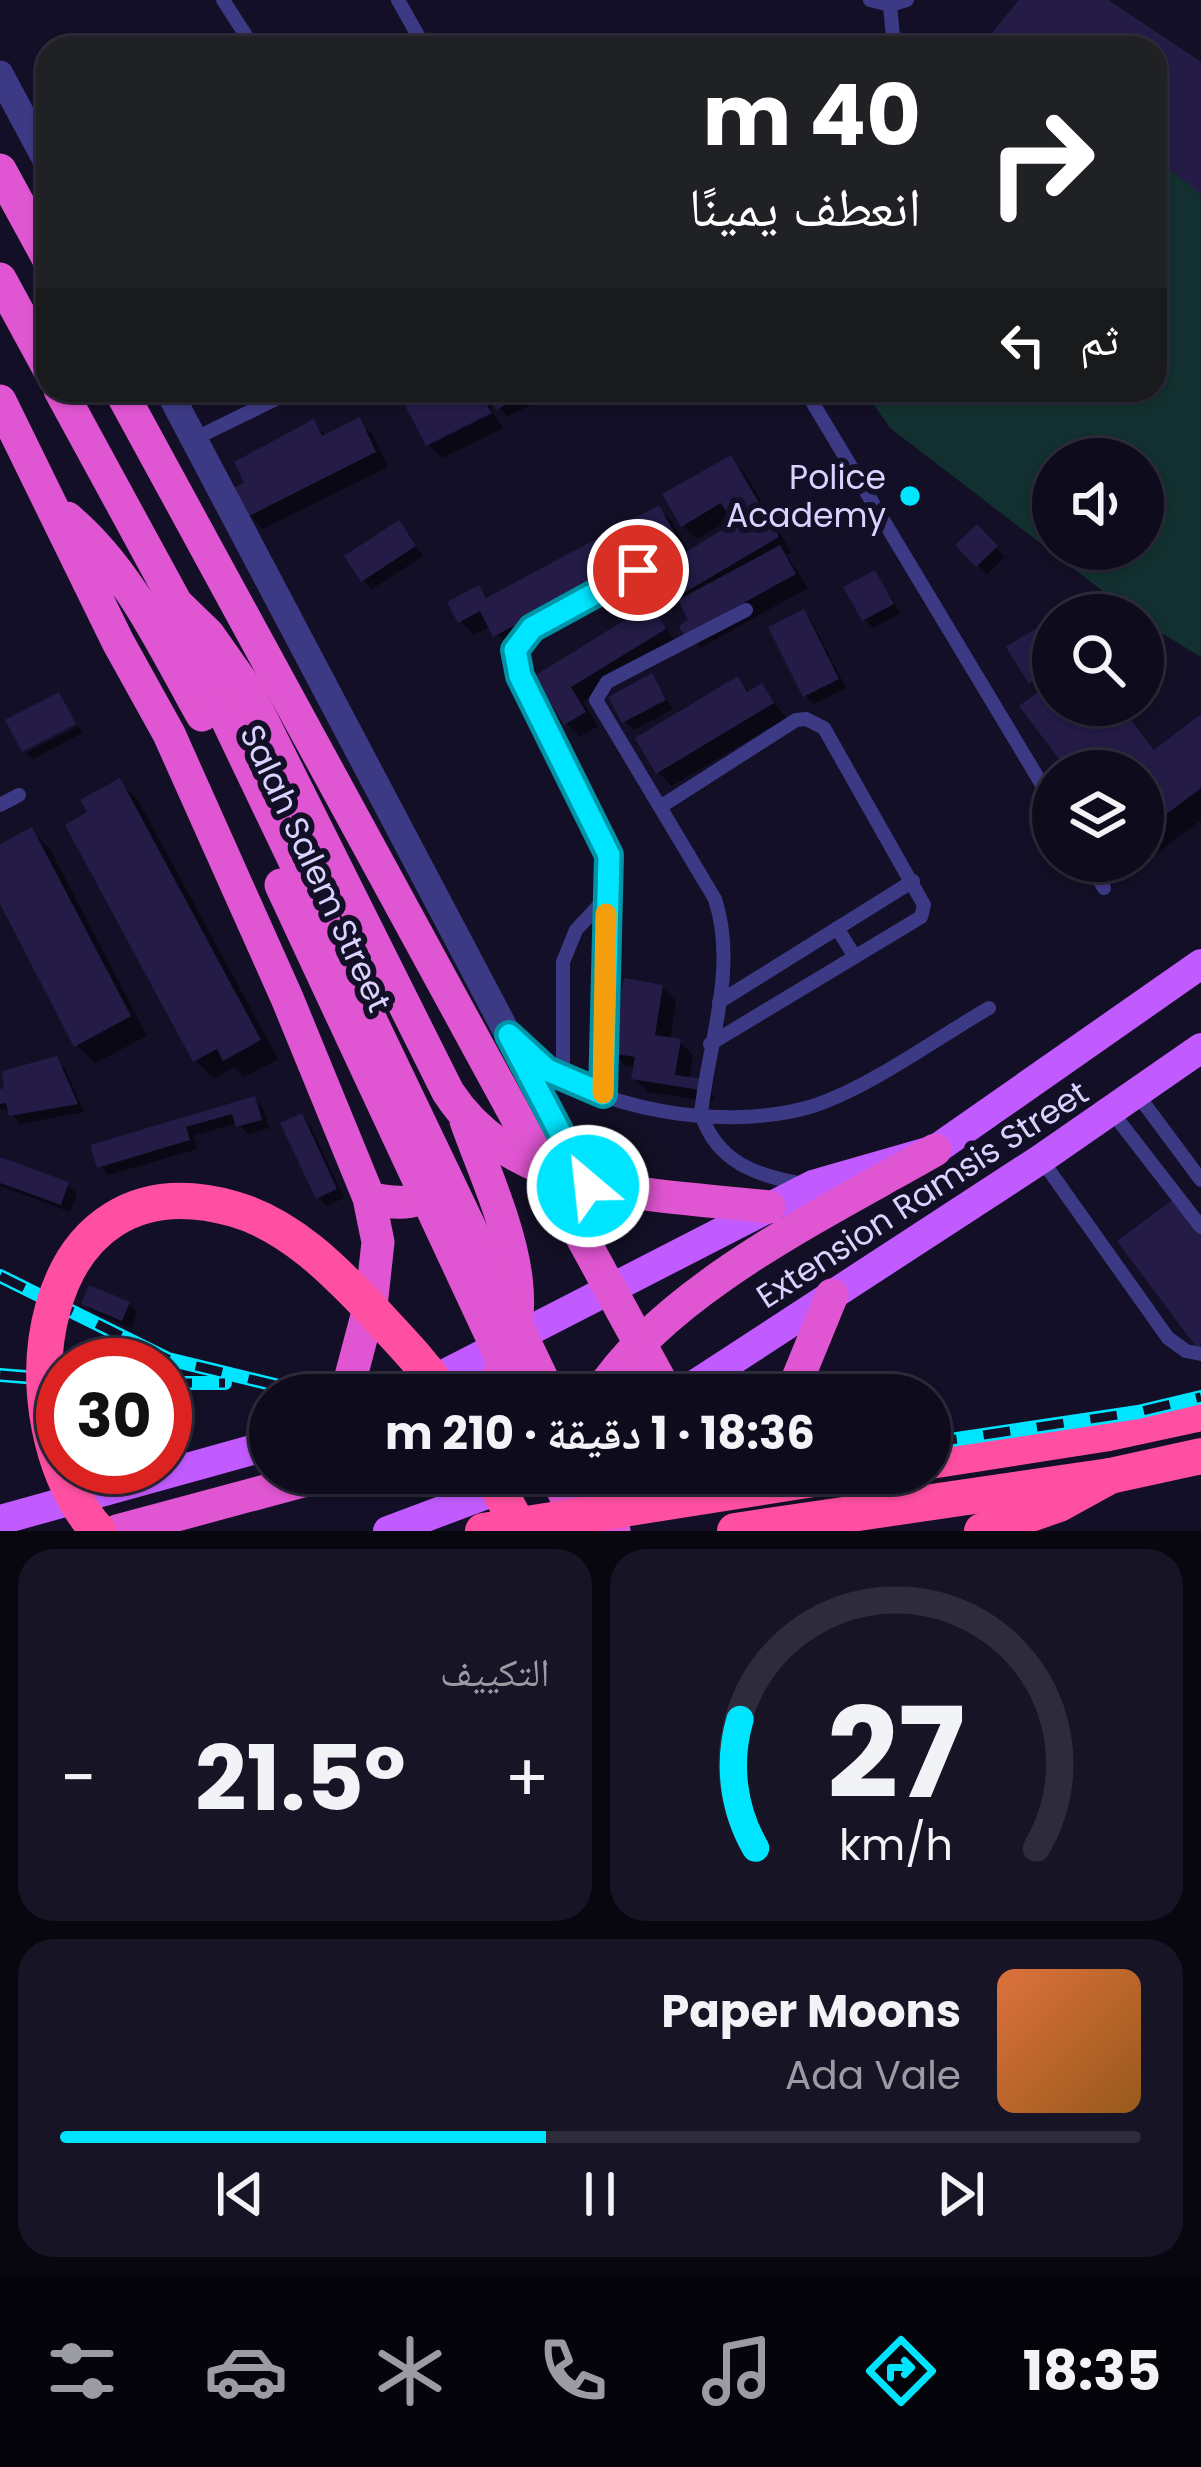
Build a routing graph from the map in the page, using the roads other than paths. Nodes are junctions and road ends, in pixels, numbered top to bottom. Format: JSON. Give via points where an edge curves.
{"nodes":[{"id":1,"x":223,"y":0,"type":"edge"},
{"id":2,"x":398,"y":0,"type":"edge"},
{"id":3,"x":870,"y":0,"type":"edge"},
{"id":4,"x":907,"y":0,"type":"edge"},
{"id":5,"x":890,"y":5,"type":"junction"},
{"id":6,"x":246,"y":36,"type":"edge"},
{"id":7,"x":418,"y":36,"type":"edge"},
{"id":8,"x":893,"y":36,"type":"edge"},
{"id":9,"x":0,"y":74,"type":"edge"},
{"id":10,"x":36,"y":142,"type":"edge"},
{"id":11,"x":0,"y":170,"type":"edge"},
{"id":12,"x":36,"y":236,"type":"edge"},
{"id":13,"x":0,"y":279,"type":"edge"},
{"id":14,"x":36,"y":346,"type":"edge"},
{"id":15,"x":67,"y":402,"type":"edge"},
{"id":16,"x":127,"y":402,"type":"edge"},
{"id":17,"x":174,"y":402,"type":"edge"},
{"id":18,"x":270,"y":402,"type":"edge"},
{"id":19,"x":812,"y":402,"type":"edge"},
{"id":20,"x":0,"y":404,"type":"edge"},
{"id":21,"x":194,"y":439,"type":"junction"},
{"id":22,"x":10,"y":443,"type":"edge"},
{"id":23,"x":52,"y":505,"type":"junction"},
{"id":24,"x":638,"y":570,"type":"dead end"},
{"id":25,"x":176,"y":603,"type":"junction"},
{"id":26,"x":746,"y":610,"type":"dead end"},
{"id":27,"x":211,"y":710,"type":"junction"},
{"id":28,"x":1032,"y":768,"type":"edge"},
{"id":29,"x":19,"y":795,"type":"dead end"},
{"id":30,"x":0,"y":806,"type":"edge"},
{"id":31,"x":660,"y":807,"type":"junction"},
{"id":32,"x":913,"y":881,"type":"junction"},
{"id":33,"x":1101,"y":882,"type":"edge"},
{"id":34,"x":1104,"y":887,"type":"dead end"},
{"id":35,"x":605,"y":899,"type":"junction"},
{"id":36,"x":837,"y":928,"type":"junction"},
{"id":37,"x":855,"y":957,"type":"junction"},
{"id":38,"x":1201,"y":964,"type":"edge"},
{"id":39,"x":719,"y":1002,"type":"junction"},
{"id":40,"x":989,"y":1008,"type":"dead end"},
{"id":41,"x":509,"y":1035,"type":"junction"},
{"id":42,"x":710,"y":1044,"type":"junction"},
{"id":43,"x":1201,"y":1048,"type":"edge"},
{"id":44,"x":563,"y":1079,"type":"junction"},
{"id":45,"x":603,"y":1094,"type":"junction"},
{"id":46,"x":1124,"y":1103,"type":"junction"},
{"id":47,"x":700,"y":1114,"type":"junction"},
{"id":48,"x":466,"y":1121,"type":"junction"},
{"id":49,"x":934,"y":1150,"type":"junction"},
{"id":50,"x":1180,"y":1150,"type":"junction"},
{"id":51,"x":1201,"y":1153,"type":"edge"},
{"id":52,"x":1042,"y":1159,"type":"junction"},
{"id":53,"x":1201,"y":1180,"type":"edge"},
{"id":54,"x":588,"y":1186,"type":"junction"},
{"id":55,"x":813,"y":1186,"type":"junction"},
{"id":56,"x":369,"y":1198,"type":"junction"},
{"id":57,"x":769,"y":1207,"type":"junction"},
{"id":58,"x":1201,"y":1227,"type":"edge"},
{"id":59,"x":832,"y":1295,"type":"junction"},
{"id":60,"x":515,"y":1338,"type":"junction"},
{"id":61,"x":1201,"y":1354,"type":"edge"},
{"id":62,"x":354,"y":1374,"type":"edge"},
{"id":63,"x":429,"y":1374,"type":"edge"},
{"id":64,"x":445,"y":1374,"type":"edge"},
{"id":65,"x":499,"y":1374,"type":"edge"},
{"id":66,"x":510,"y":1374,"type":"edge"},
{"id":67,"x":540,"y":1374,"type":"edge"},
{"id":68,"x":612,"y":1374,"type":"edge"},
{"id":69,"x":657,"y":1374,"type":"edge"},
{"id":70,"x":711,"y":1374,"type":"edge"},
{"id":71,"x":801,"y":1374,"type":"edge"},
{"id":72,"x":1201,"y":1413,"type":"edge"},
{"id":73,"x":249,"y":1451,"type":"edge"},
{"id":74,"x":1201,"y":1456,"type":"edge"},
{"id":75,"x":951,"y":1458,"type":"edge"},
{"id":76,"x":1110,"y":1476,"type":"junction"},
{"id":77,"x":254,"y":1494,"type":"edge"},
{"id":78,"x":487,"y":1494,"type":"edge"},
{"id":79,"x":501,"y":1494,"type":"edge"},
{"id":80,"x":548,"y":1494,"type":"edge"},
{"id":81,"x":564,"y":1494,"type":"edge"},
{"id":82,"x":596,"y":1494,"type":"edge"},
{"id":83,"x":718,"y":1494,"type":"edge"},
{"id":84,"x":720,"y":1494,"type":"edge"},
{"id":85,"x":745,"y":1494,"type":"edge"},
{"id":86,"x":812,"y":1494,"type":"edge"},
{"id":87,"x":0,"y":1520,"type":"edge"},
{"id":88,"x":98,"y":1531,"type":"edge"},
{"id":89,"x":117,"y":1531,"type":"edge"},
{"id":90,"x":388,"y":1531,"type":"edge"},
{"id":91,"x":483,"y":1531,"type":"edge"},
{"id":92,"x":521,"y":1531,"type":"edge"},
{"id":93,"x":538,"y":1531,"type":"edge"},
{"id":94,"x":582,"y":1531,"type":"edge"},
{"id":95,"x":614,"y":1531,"type":"edge"},
{"id":96,"x":736,"y":1531,"type":"edge"},
{"id":97,"x":822,"y":1531,"type":"edge"},
{"id":98,"x":982,"y":1531,"type":"edge"}],
"edges":[{"from":1,"to":6,"type":"lane"},
{"from":2,"to":7,"type":"lane"},
{"from":3,"to":5,"type":"lane"},
{"from":4,"to":5,"type":"lane"},
{"from":5,"to":8,"type":"lane"},
{"from":9,"to":10,"type":"street"},
{"from":11,"to":12,"type":"highway"},
{"from":13,"to":14,"type":"highway"},
{"from":15,"to":25,"type":"highway","name":"Salah Salem Street"},
{"from":16,"to":69,"type":"highway","bridge":true},
{"from":17,"to":21,"type":"street"},
{"from":18,"to":21,"type":"lane"},
{"from":19,"to":28,"type":"lane"},
{"from":20,"to":22,"type":"highway","name":"Salah Salem Street"},
{"from":21,"to":41,"type":"street"},
{"from":22,"to":23,"type":"highway","name":"Salah Salem Street"},
{"from":23,"to":27,"type":"highway","name":"Salah Salem Street","via":[[130,588]]},
{"from":23,"to":56,"type":"highway","via":[[169,734]]},
{"from":24,"to":35,"type":"lane","via":[[532,628],[515,650],[520,676],[604,841],[611,870]]},
{"from":25,"to":27,"type":"highway","name":"Salah Salem Street"},
{"from":25,"to":48,"type":"highway","via":[[247,688]]},
{"from":26,"to":31,"type":"lane","via":[[663,650],[598,694]]},
{"from":27,"to":66,"type":"highway","name":"Salah Salem Street","bridge":true},
{"from":27,"to":67,"type":"highway","name":"Salah Salem Street","bridge":true},
{"from":29,"to":30,"type":"lane"},
{"from":31,"to":32,"type":"lane","via":[[806,719],[824,728]]},
{"from":31,"to":39,"type":"lane","via":[[722,919]]},
{"from":32,"to":36,"type":"lane"},
{"from":32,"to":37,"type":"lane","via":[[921,917]]},
{"from":33,"to":34,"type":"lane"},
{"from":35,"to":44,"type":"lane","via":[[575,930],[563,962]]},
{"from":35,"to":45,"type":"lane"},
{"from":36,"to":37,"type":"lane"},
{"from":36,"to":39,"type":"lane"},
{"from":37,"to":42,"type":"lane"},
{"from":38,"to":49,"type":"main road","name":"Extension Ramsis Street"},
{"from":39,"to":42,"type":"lane"},
{"from":40,"to":47,"type":"lane","via":[[811,1106]]},
{"from":41,"to":44,"type":"lane"},
{"from":41,"to":54,"type":"street"},
{"from":42,"to":47,"type":"lane"},
{"from":43,"to":46,"type":"main road","name":"Extension Ramsis Street"},
{"from":44,"to":45,"type":"lane"},
{"from":45,"to":47,"type":"lane"},
{"from":46,"to":50,"type":"lane"},
{"from":46,"to":52,"type":"main road","name":"Extension Ramsis Street"},
{"from":46,"to":58,"type":"lane"},
{"from":47,"to":55,"type":"lane","via":[[731,1161]]},
{"from":48,"to":54,"type":"highway","via":[[505,1150]]},
{"from":48,"to":56,"type":"highway","via":[[463,1156],[449,1182],[426,1199],[397,1205]]},
{"from":48,"to":60,"type":"highway","via":[[519,1285]]},
{"from":49,"to":55,"type":"main road","name":"Extension Ramsis Street"},
{"from":49,"to":68,"type":"highway","via":[[700,1293]]},
{"from":50,"to":51,"type":"lane"},
{"from":50,"to":53,"type":"lane"},
{"from":52,"to":59,"type":"main road","name":"Extension Ramsis Street"},
{"from":52,"to":61,"type":"lane","via":[[1168,1338]]},
{"from":54,"to":57,"type":"highway"},
{"from":55,"to":57,"type":"main road","name":"Extension Ramsis Street"},
{"from":56,"to":62,"type":"highway","via":[[378,1242]]},
{"from":57,"to":60,"type":"main road","name":"Extension Ramsis Street"},
{"from":59,"to":70,"type":"main road","name":"Extension Ramsis Street"},
{"from":59,"to":71,"type":"highway"},
{"from":60,"to":64,"type":"main road","name":"Extension Ramsis Street"},
{"from":60,"to":65,"type":"highway"},
{"from":63,"to":88,"type":"highway","bridge":true,"via":[[343,1280],[290,1236],[235,1209],[174,1203],[109,1216],[79,1233],[35,1284],[17,1330],[12,1404],[25,1454],[45,1486]]},
{"from":72,"to":75,"type":"highway"},
{"from":73,"to":87,"type":"main road"},
{"from":74,"to":76,"type":"highway"},
{"from":76,"to":96,"type":"highway","bridge":true},
{"from":76,"to":98,"type":"highway"},
{"from":77,"to":89,"type":"highway"},
{"from":78,"to":90,"type":"main road"},
{"from":79,"to":92,"type":"highway","bridge":true},
{"from":80,"to":93,"type":"highway"},
{"from":81,"to":94,"type":"highway"},
{"from":82,"to":95,"type":"highway"},
{"from":83,"to":91,"type":"highway","bridge":true},
{"from":84,"to":96,"type":"highway"},
{"from":85,"to":96,"type":"highway"},
{"from":86,"to":97,"type":"lane"}]}
